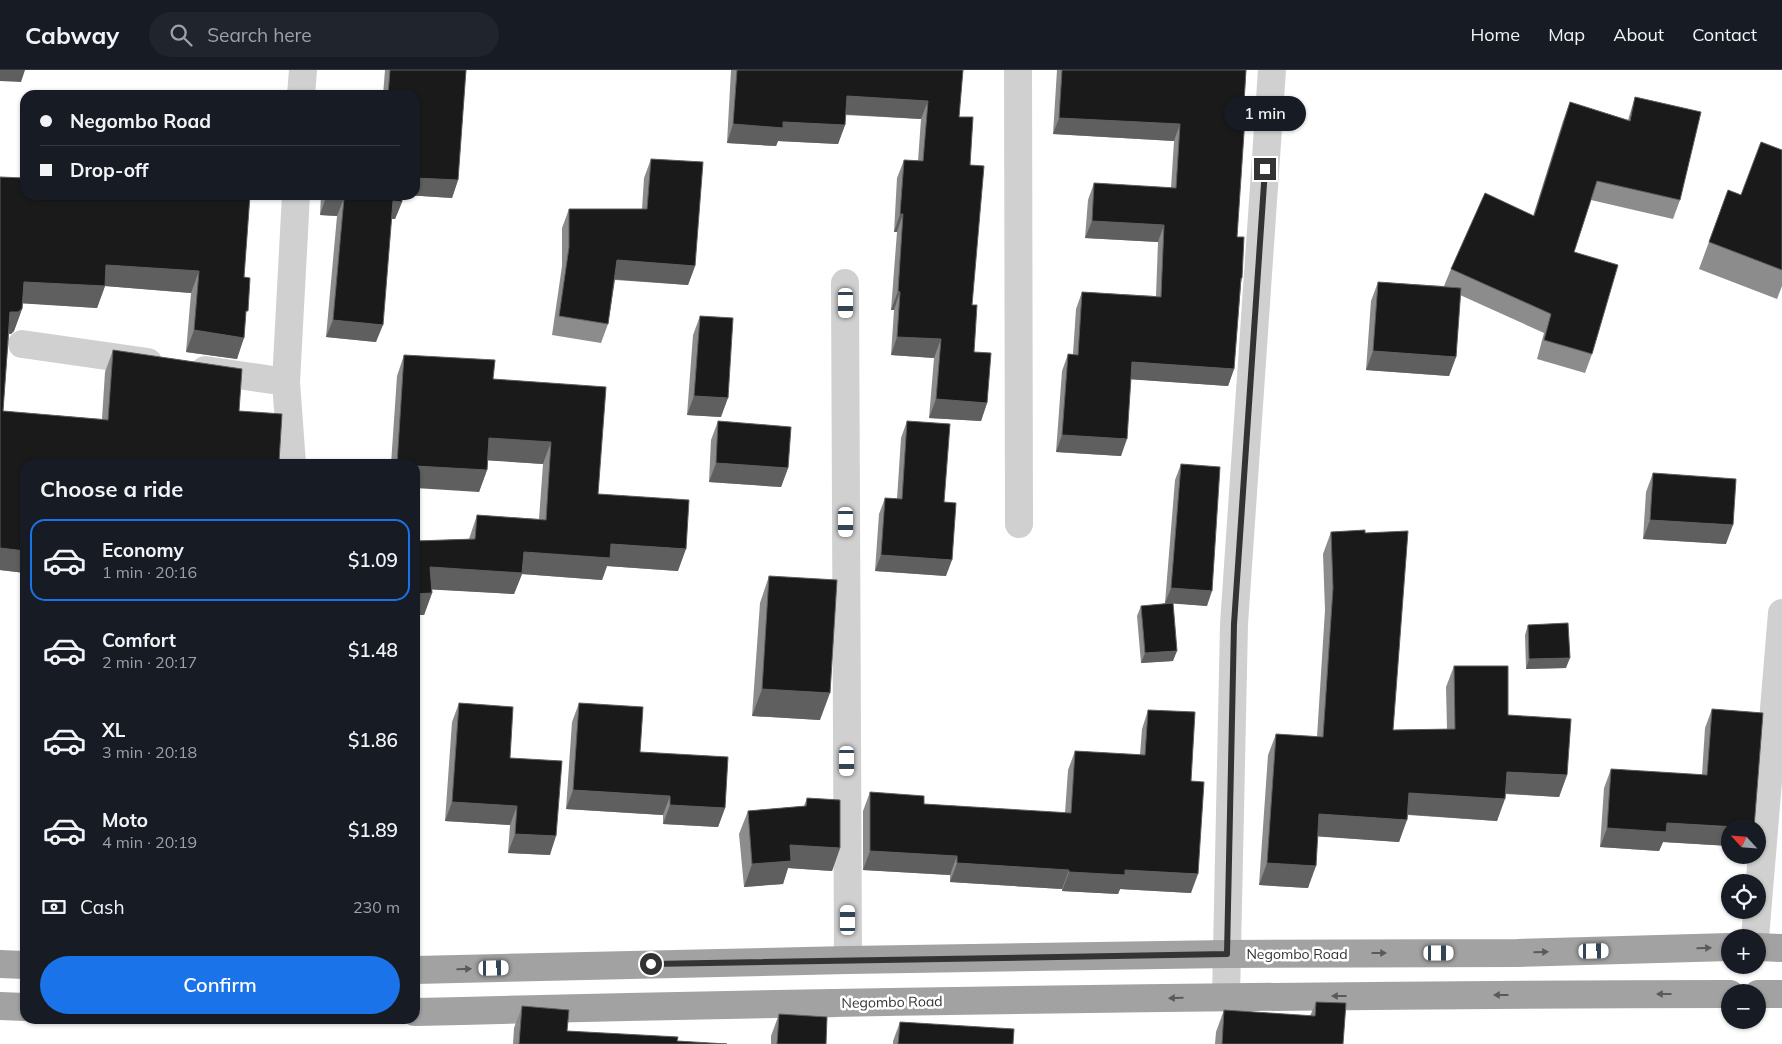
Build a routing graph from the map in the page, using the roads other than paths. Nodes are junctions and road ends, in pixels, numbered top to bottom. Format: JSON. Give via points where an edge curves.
{"nodes":[{"id":1,"x":303,"y":70,"type":"edge"},
{"id":2,"x":1018,"y":70,"type":"edge"},
{"id":3,"x":1272,"y":70,"type":"edge"},
{"id":4,"x":301,"y":90,"type":"edge"},
{"id":5,"x":296,"y":200,"type":"edge"},
{"id":6,"x":846,"y":283,"type":"dead end"},
{"id":7,"x":22,"y":344,"type":"dead end"},
{"id":8,"x":286,"y":382,"type":"junction"},
{"id":9,"x":292,"y":459,"type":"edge"},
{"id":10,"x":1019,"y":524,"type":"dead end"},
{"id":11,"x":1782,"y":613,"type":"edge"},
{"id":12,"x":1757,"y":929,"type":"edge"},
{"id":13,"x":1721,"y":947,"type":"edge"},
{"id":14,"x":1766,"y":947,"type":"edge"},
{"id":15,"x":1782,"y":948,"type":"edge"},
{"id":16,"x":1227,"y":954,"type":"junction"},
{"id":17,"x":848,"y":960,"type":"junction"},
{"id":18,"x":0,"y":964,"type":"edge"},
{"id":19,"x":20,"y":965,"type":"edge"},
{"id":20,"x":420,"y":970,"type":"edge"},
{"id":21,"x":1721,"y":994,"type":"edge"},
{"id":22,"x":1766,"y":994,"type":"edge"},
{"id":23,"x":1782,"y":994,"type":"edge"},
{"id":24,"x":1226,"y":997,"type":"junction"},
{"id":25,"x":0,"y":1006,"type":"edge"},
{"id":26,"x":20,"y":1007,"type":"edge"},
{"id":27,"x":420,"y":1012,"type":"edge"}],
"edges":[{"from":1,"to":4,"type":"street"},
{"from":2,"to":10,"type":"street"},
{"from":3,"to":16,"type":"street","via":[[1234,624]]},
{"from":5,"to":8,"type":"street"},
{"from":6,"to":17,"type":"street"},
{"from":7,"to":8,"type":"street"},
{"from":8,"to":9,"type":"street"},
{"from":11,"to":12,"type":"street"},
{"from":16,"to":13,"type":"highway","name":"Negombo Road","one_way":true,"via":[[1517,953]]},
{"from":14,"to":15,"type":"highway"},
{"from":16,"to":17,"type":"highway","name":"Negombo Road"},
{"from":16,"to":24,"type":"street"},
{"from":20,"to":17,"type":"highway","name":"Negombo Road","one_way":true},
{"from":18,"to":19,"type":"highway"},
{"from":21,"to":24,"type":"highway","name":"Negombo Road","one_way":true},
{"from":22,"to":23,"type":"highway"},
{"from":24,"to":27,"type":"highway","name":"Negombo Road","one_way":true},
{"from":25,"to":26,"type":"highway"}]}
